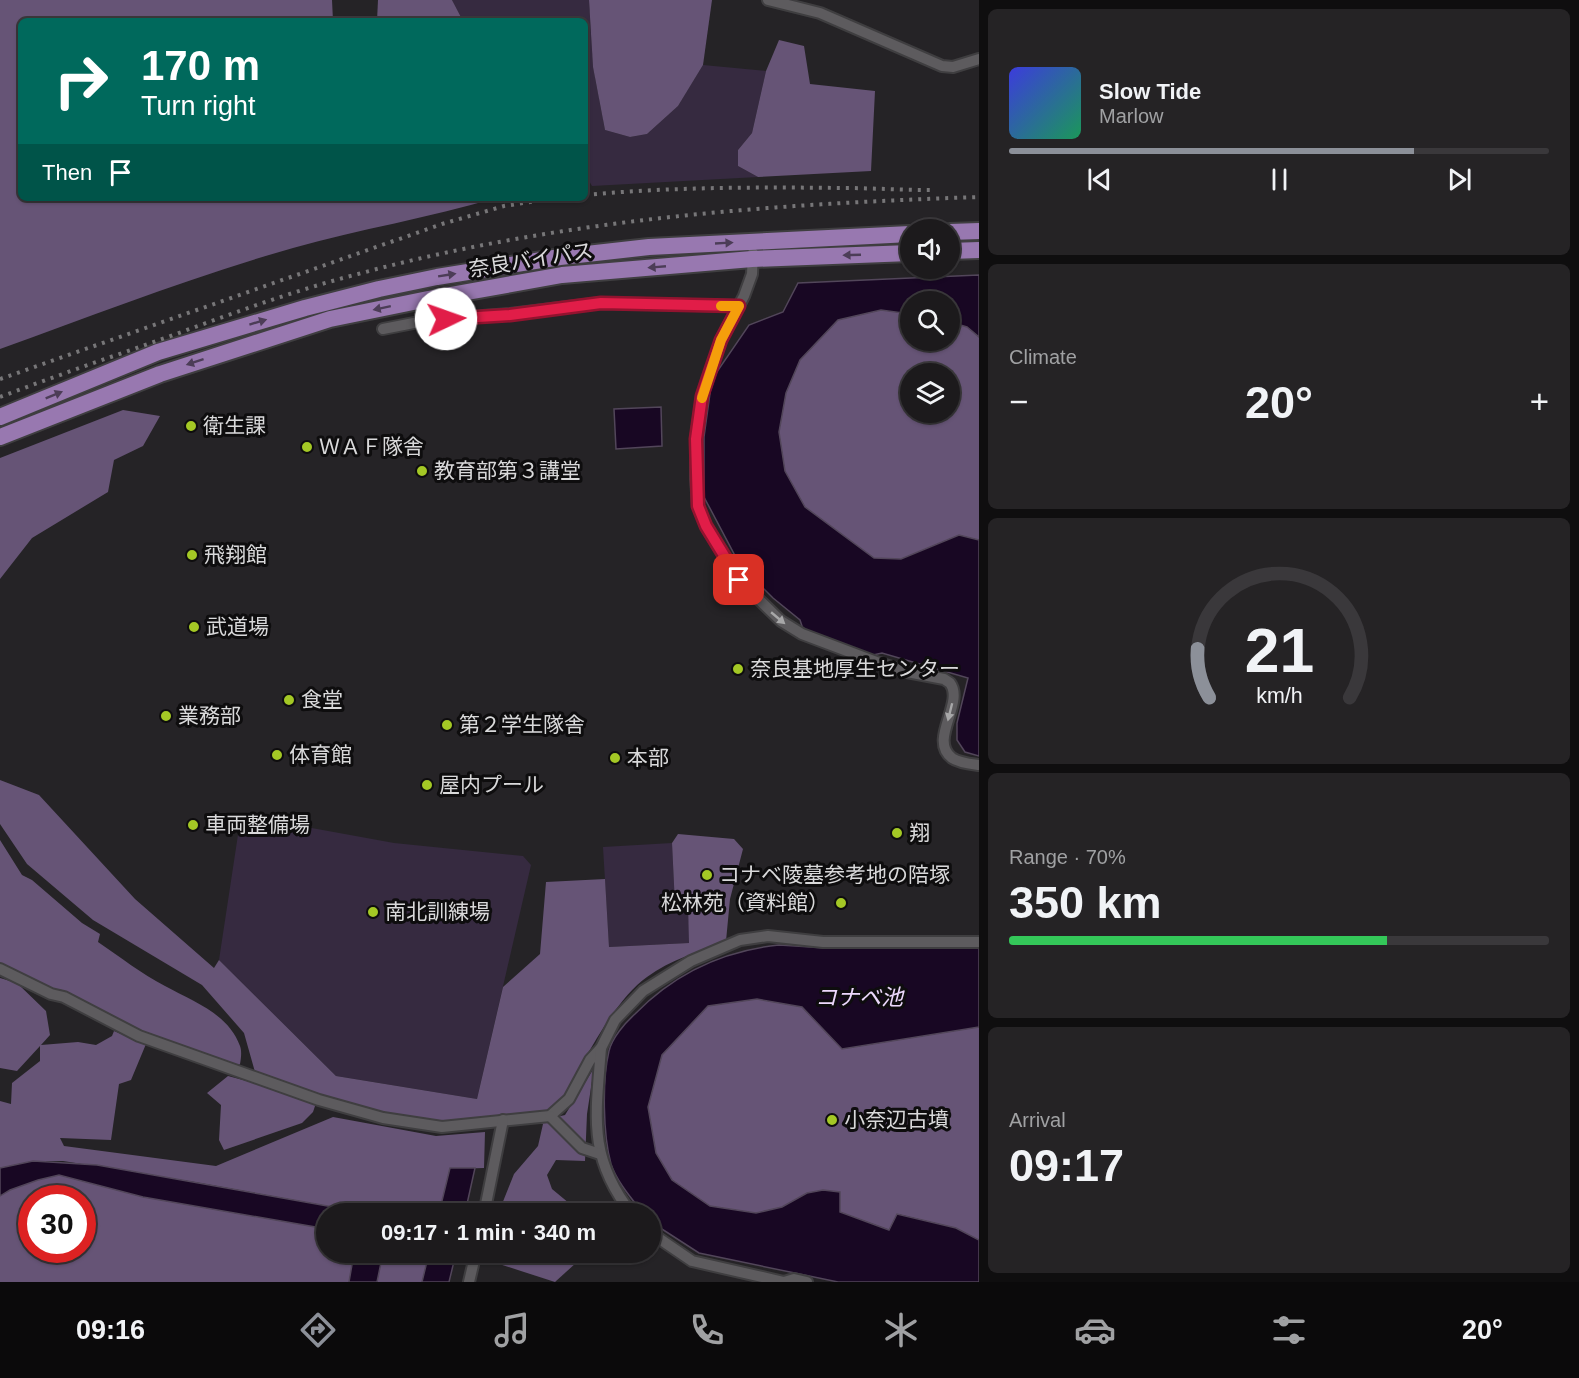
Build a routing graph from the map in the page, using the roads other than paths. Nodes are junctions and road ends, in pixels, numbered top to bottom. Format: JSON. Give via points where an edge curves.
{"nodes":[{"id":1,"x":768,"y":0,"type":"edge"},
{"id":2,"x":979,"y":59,"type":"edge"},
{"id":3,"x":979,"y":231,"type":"edge"},
{"id":4,"x":960,"y":232,"type":"edge"},
{"id":5,"x":900,"y":234,"type":"edge"},
{"id":6,"x":753,"y":241,"type":"junction"},
{"id":7,"x":979,"y":250,"type":"edge"},
{"id":8,"x":960,"y":251,"type":"edge"},
{"id":9,"x":900,"y":253,"type":"edge"},
{"id":10,"x":752,"y":259,"type":"junction"},
{"id":11,"x":440,"y":297,"type":"junction"},
{"id":12,"x":739,"y":306,"type":"junction"},
{"id":13,"x":446,"y":319,"type":"junction"},
{"id":14,"x":383,"y":329,"type":"dead end"},
{"id":15,"x":0,"y":417,"type":"edge"},
{"id":16,"x":0,"y":437,"type":"edge"},
{"id":17,"x":979,"y":765,"type":"edge"},
{"id":18,"x":979,"y":942,"type":"edge"},
{"id":19,"x":0,"y":969,"type":"edge"},
{"id":20,"x":602,"y":1048,"type":"junction"},
{"id":21,"x":550,"y":1116,"type":"junction"},
{"id":22,"x":503,"y":1120,"type":"junction"},
{"id":23,"x":600,"y":1154,"type":"junction"},
{"id":24,"x":486,"y":1203,"type":"edge"},
{"id":25,"x":623,"y":1203,"type":"edge"},
{"id":26,"x":661,"y":1240,"type":"edge"},
{"id":27,"x":473,"y":1263,"type":"edge"},
{"id":28,"x":469,"y":1282,"type":"edge"},
{"id":29,"x":807,"y":1282,"type":"edge"}],
"edges":[{"from":1,"to":2,"type":"street","via":[[820,13],[942,66],[953,67]]},
{"from":3,"to":4,"type":"highway"},
{"from":5,"to":6,"type":"highway","name":"奈良バイパス"},
{"from":6,"to":10,"type":"street"},
{"from":15,"to":6,"type":"highway","name":"奈良バイパス","one_way":true,"via":[[158,352],[379,289],[560,257]]},
{"from":7,"to":8,"type":"highway"},
{"from":9,"to":10,"type":"highway","name":"奈良バイパス","one_way":true},
{"from":10,"to":11,"type":"highway","name":"奈良バイパス","one_way":true,"via":[[562,274]]},
{"from":10,"to":12,"type":"street","via":[[752,274]]},
{"from":11,"to":13,"type":"street"},
{"from":11,"to":16,"type":"highway","name":"奈良バイパス","one_way":true,"via":[[330,319],[160,374]]},
{"from":12,"to":13,"type":"street","via":[[601,303]]},
{"from":12,"to":17,"type":"street","one_way":true,"via":[[721,340],[700,407],[696,479],[698,506],[706,526],[739,580],[781,621],[802,634],[879,663],[950,683],[954,693],[945,748],[950,757]]},
{"from":13,"to":14,"type":"street"},
{"from":18,"to":20,"type":"street","via":[[823,942],[768,936],[740,940],[691,961],[643,991],[615,1020]]},
{"from":19,"to":22,"type":"street","via":[[139,1036],[319,1100],[383,1118],[442,1127]]},
{"from":20,"to":21,"type":"street","via":[[590,1060],[569,1099]]},
{"from":20,"to":23,"type":"street","via":[[597,1127]]},
{"from":21,"to":22,"type":"street"},
{"from":21,"to":23,"type":"street","via":[[582,1148]]},
{"from":22,"to":24,"type":"street"},
{"from":23,"to":25,"type":"street"},
{"from":26,"to":29,"type":"street","via":[[692,1261],[784,1282]]},
{"from":27,"to":28,"type":"street"}]}
